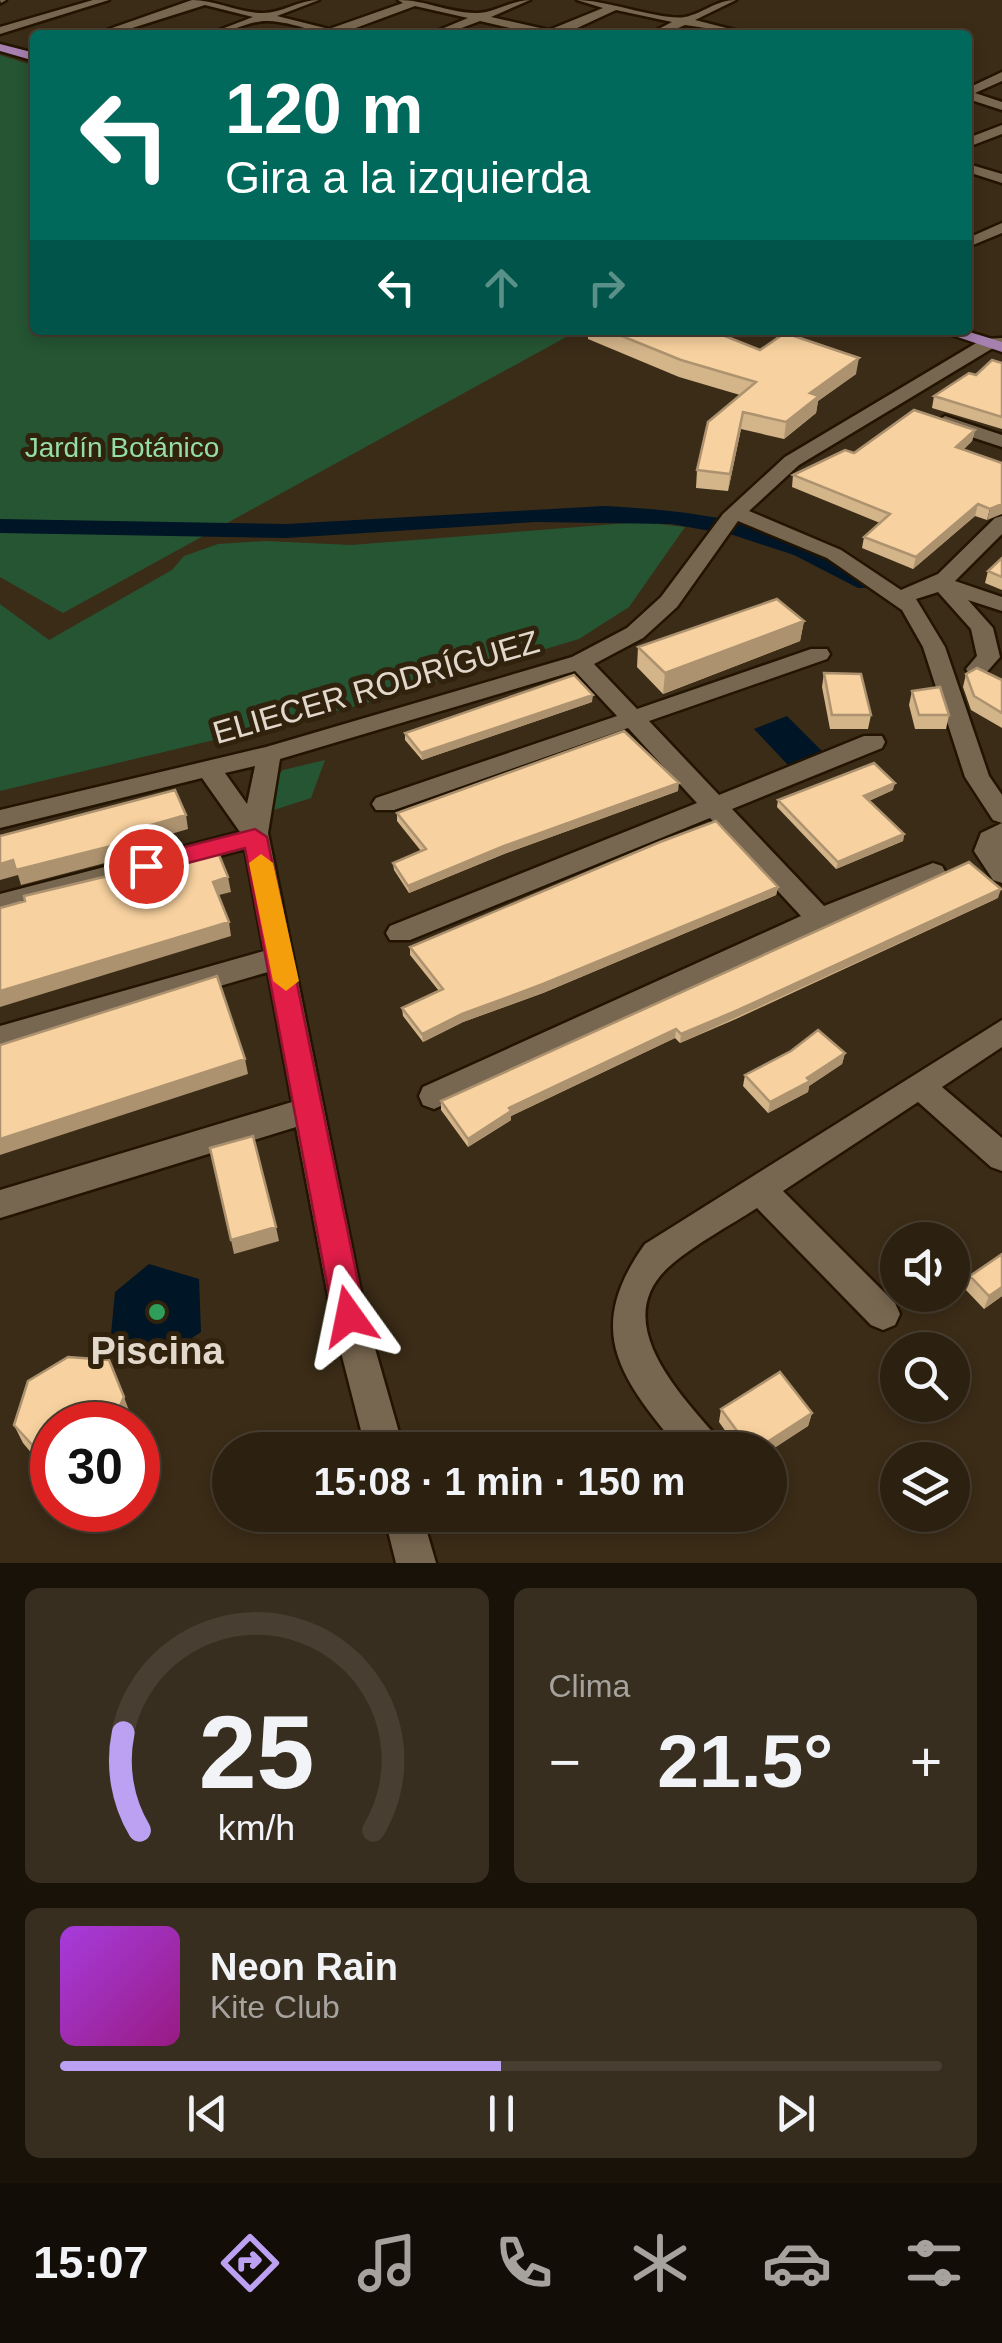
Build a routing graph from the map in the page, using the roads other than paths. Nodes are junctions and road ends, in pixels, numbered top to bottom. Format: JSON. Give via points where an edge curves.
{"nodes":[{"id":1,"x":104,"y":0,"type":"edge"},
{"id":2,"x":314,"y":0,"type":"edge"},
{"id":3,"x":524,"y":0,"type":"edge"},
{"id":4,"x":582,"y":0,"type":"edge"},
{"id":5,"x":631,"y":0,"type":"edge"},
{"id":6,"x":733,"y":0,"type":"edge"},
{"id":7,"x":204,"y":1,"type":"edge"},
{"id":8,"x":413,"y":1,"type":"edge"},
{"id":9,"x":614,"y":7,"type":"junction"},
{"id":10,"x":265,"y":17,"type":"junction"},
{"id":11,"x":479,"y":17,"type":"junction"},
{"id":12,"x":683,"y":22,"type":"junction"},
{"id":13,"x":114,"y":30,"type":"edge"},
{"id":14,"x":227,"y":30,"type":"edge"},
{"id":15,"x":315,"y":30,"type":"edge"},
{"id":16,"x":341,"y":30,"type":"edge"},
{"id":17,"x":446,"y":30,"type":"edge"},
{"id":18,"x":533,"y":30,"type":"edge"},
{"id":19,"x":559,"y":30,"type":"edge"},
{"id":20,"x":665,"y":30,"type":"edge"},
{"id":21,"x":725,"y":30,"type":"edge"},
{"id":22,"x":748,"y":30,"type":"edge"},
{"id":23,"x":0,"y":32,"type":"edge"},
{"id":24,"x":30,"y":42,"type":"edge"},
{"id":25,"x":0,"y":46,"type":"edge"},
{"id":26,"x":30,"y":55,"type":"edge"},
{"id":27,"x":1002,"y":76,"type":"edge"},
{"id":28,"x":972,"y":92,"type":"edge"},
{"id":29,"x":972,"y":95,"type":"edge"},
{"id":30,"x":1002,"y":106,"type":"edge"},
{"id":31,"x":1002,"y":129,"type":"edge"},
{"id":32,"x":972,"y":140,"type":"edge"},
{"id":33,"x":972,"y":169,"type":"edge"},
{"id":34,"x":1002,"y":179,"type":"edge"},
{"id":35,"x":1002,"y":227,"type":"edge"},
{"id":36,"x":972,"y":240,"type":"edge"},
{"id":37,"x":972,"y":322,"type":"edge"},
{"id":38,"x":970,"y":335,"type":"edge"},
{"id":39,"x":999,"y":341,"type":"edge"},
{"id":40,"x":910,"y":410,"type":"junction"},
{"id":41,"x":1002,"y":441,"type":"edge"},
{"id":42,"x":728,"y":521,"type":"junction"},
{"id":43,"x":1000,"y":526,"type":"edge"},
{"id":44,"x":942,"y":583,"type":"junction"},
{"id":45,"x":902,"y":596,"type":"junction"},
{"id":46,"x":1002,"y":604,"type":"edge"},
{"id":47,"x":934,"y":646,"type":"junction"},
{"id":48,"x":818,"y":654,"type":"dead end"},
{"id":49,"x":580,"y":662,"type":"junction"},
{"id":50,"x":977,"y":669,"type":"junction"},
{"id":51,"x":1002,"y":684,"type":"edge"},
{"id":52,"x":628,"y":718,"type":"junction"},
{"id":53,"x":873,"y":742,"type":"dead end"},
{"id":54,"x":269,"y":754,"type":"junction"},
{"id":55,"x":208,"y":768,"type":"junction"},
{"id":56,"x":384,"y":804,"type":"dead end"},
{"id":57,"x":715,"y":804,"type":"junction"},
{"id":58,"x":1002,"y":814,"type":"edge"},
{"id":59,"x":0,"y":818,"type":"edge"},
{"id":60,"x":1002,"y":832,"type":"edge"},
{"id":61,"x":255,"y":835,"type":"junction"},
{"id":62,"x":933,"y":873,"type":"edge"},
{"id":63,"x":1002,"y":873,"type":"edge"},
{"id":64,"x":0,"y":904,"type":"edge"},
{"id":65,"x":820,"y":919,"type":"junction"},
{"id":66,"x":400,"y":933,"type":"dead end"},
{"id":67,"x":282,"y":957,"type":"junction"},
{"id":68,"x":1002,"y":1032,"type":"edge"},
{"id":69,"x":0,"y":1038,"type":"edge"},
{"id":70,"x":919,"y":1085,"type":"junction"},
{"id":71,"x":434,"y":1096,"type":"dead end"},
{"id":72,"x":306,"y":1111,"type":"junction"},
{"id":73,"x":1002,"y":1157,"type":"edge"},
{"id":74,"x":760,"y":1190,"type":"junction"},
{"id":75,"x":0,"y":1204,"type":"edge"},
{"id":76,"x":883,"y":1314,"type":"dead end"},
{"id":77,"x":380,"y":1432,"type":"edge"},
{"id":78,"x":689,"y":1432,"type":"edge"},
{"id":79,"x":408,"y":1532,"type":"edge"},
{"id":80,"x":416,"y":1563,"type":"edge"}],
"edges":[{"from":1,"to":23,"type":"street"},
{"from":2,"to":10,"type":"street"},
{"from":3,"to":11,"type":"street"},
{"from":4,"to":9,"type":"street"},
{"from":5,"to":9,"type":"street"},
{"from":6,"to":12,"type":"street"},
{"from":6,"to":22,"type":"street"},
{"from":7,"to":10,"type":"street"},
{"from":7,"to":13,"type":"street"},
{"from":8,"to":11,"type":"street"},
{"from":8,"to":16,"type":"street"},
{"from":9,"to":12,"type":"street"},
{"from":9,"to":19,"type":"street"},
{"from":10,"to":14,"type":"street"},
{"from":10,"to":15,"type":"street"},
{"from":11,"to":17,"type":"street"},
{"from":11,"to":18,"type":"street"},
{"from":12,"to":20,"type":"street"},
{"from":12,"to":21,"type":"street"},
{"from":23,"to":24,"type":"main road"},
{"from":25,"to":26,"type":"main road"},
{"from":27,"to":28,"type":"street"},
{"from":29,"to":30,"type":"street"},
{"from":31,"to":32,"type":"street"},
{"from":33,"to":34,"type":"street"},
{"from":35,"to":36,"type":"street"},
{"from":37,"to":39,"type":"main road"},
{"from":38,"to":39,"type":"main road"},
{"from":39,"to":40,"type":"street","name":"ELIECER RODRÍGUEZ"},
{"from":40,"to":41,"type":"street"},
{"from":40,"to":42,"type":"street","name":"ELIECER RODRÍGUEZ","via":[[792,462]]},
{"from":42,"to":45,"type":"street","via":[[820,547]]},
{"from":42,"to":49,"type":"street","name":"ELIECER RODRÍGUEZ","via":[[658,612],[635,633]]},
{"from":43,"to":44,"type":"street"},
{"from":44,"to":45,"type":"street"},
{"from":44,"to":46,"type":"street"},
{"from":44,"to":50,"type":"street","via":[[986,638],[988,657]]},
{"from":45,"to":47,"type":"street"},
{"from":47,"to":50,"type":"street"},
{"from":47,"to":58,"type":"street","via":[[967,753]]},
{"from":48,"to":52,"type":"street"},
{"from":49,"to":52,"type":"street"},
{"from":49,"to":54,"type":"street","name":"ELIECER RODRÍGUEZ"},
{"from":50,"to":51,"type":"street"},
{"from":52,"to":56,"type":"street"},
{"from":52,"to":57,"type":"street"},
{"from":53,"to":57,"type":"street"},
{"from":54,"to":55,"type":"street","name":"ELIECER RODRÍGUEZ"},
{"from":54,"to":61,"type":"street"},
{"from":55,"to":59,"type":"street","name":"ELIECER RODRÍGUEZ"},
{"from":55,"to":61,"type":"street"},
{"from":57,"to":65,"type":"street"},
{"from":57,"to":66,"type":"street"},
{"from":60,"to":63,"type":"street","via":[[990,839],[988,851]]},
{"from":61,"to":64,"type":"street"},
{"from":61,"to":67,"type":"street"},
{"from":62,"to":65,"type":"street"},
{"from":65,"to":71,"type":"street"},
{"from":67,"to":69,"type":"street"},
{"from":67,"to":72,"type":"street"},
{"from":68,"to":70,"type":"street"},
{"from":70,"to":73,"type":"street"},
{"from":70,"to":74,"type":"street"},
{"from":72,"to":75,"type":"street"},
{"from":72,"to":77,"type":"street"},
{"from":74,"to":76,"type":"street"},
{"from":74,"to":78,"type":"street","via":[[657,1255],[634,1282],[627,1311],[630,1343],[644,1377]]},
{"from":79,"to":80,"type":"street"}]}
